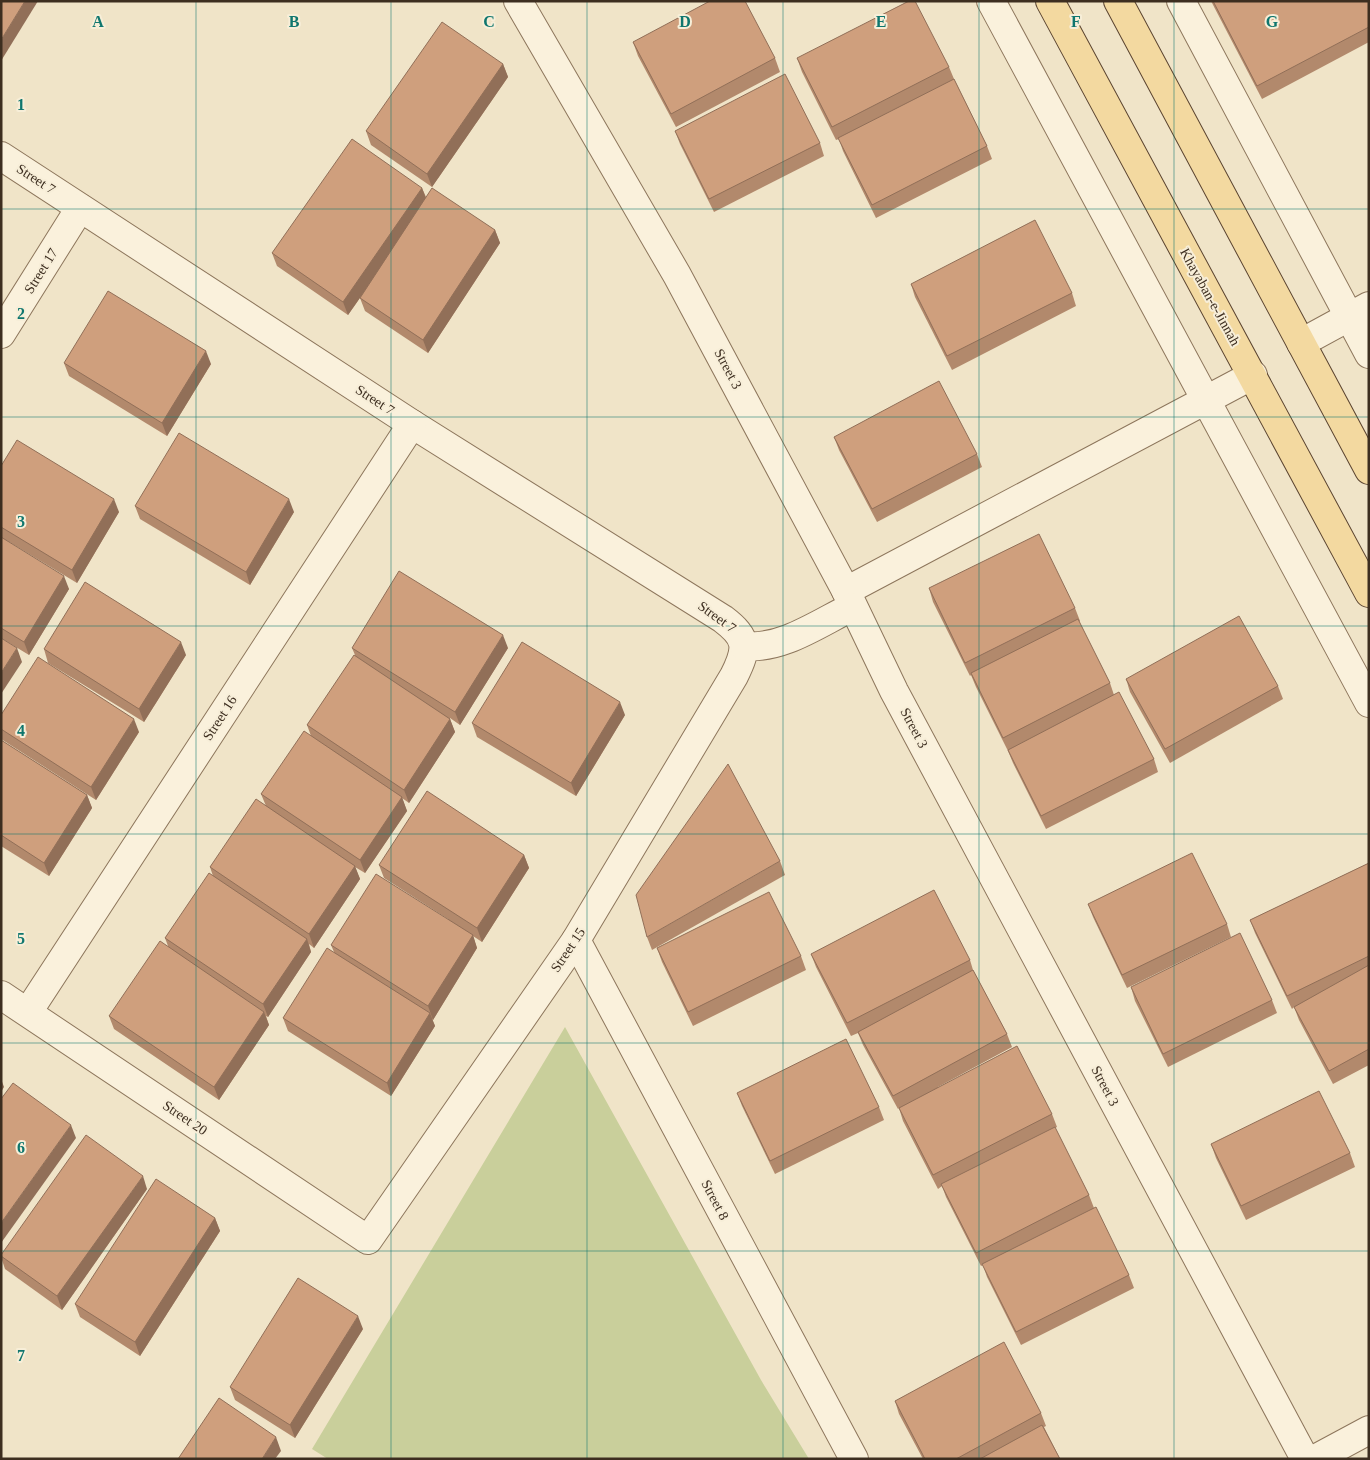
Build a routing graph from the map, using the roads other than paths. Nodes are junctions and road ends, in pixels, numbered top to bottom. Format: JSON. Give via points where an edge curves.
{"nodes":[{"id":1,"x":518,"y":1,"type":"edge"},
{"id":2,"x":990,"y":1,"type":"edge"},
{"id":3,"x":1050,"y":1,"type":"edge"},
{"id":4,"x":1118,"y":1,"type":"edge"},
{"id":5,"x":1181,"y":1,"type":"edge"},
{"id":6,"x":1,"y":156,"type":"edge"},
{"id":7,"x":80,"y":208,"type":"junction"},
{"id":8,"x":1359,"y":311,"type":"edge"},
{"id":9,"x":1,"y":334,"type":"edge"},
{"id":10,"x":1301,"y":343,"type":"junction"},
{"id":11,"x":1369,"y":354,"type":"edge"},
{"id":12,"x":1252,"y":375,"type":"junction"},
{"id":13,"x":1205,"y":400,"type":"junction"},
{"id":14,"x":412,"y":424,"type":"junction"},
{"id":15,"x":1369,"y":470,"type":"edge"},
{"id":16,"x":1369,"y":593,"type":"edge"},
{"id":17,"x":849,"y":599,"type":"junction"},
{"id":18,"x":744,"y":646,"type":"junction"},
{"id":19,"x":1369,"y":703,"type":"edge"},
{"id":20,"x":576,"y":940,"type":"junction"},
{"id":21,"x":1,"y":995,"type":"edge"},
{"id":22,"x":28,"y":1012,"type":"junction"},
{"id":23,"x":368,"y":1240,"type":"joint"},
{"id":24,"x":1369,"y":1430,"type":"edge"},
{"id":25,"x":854,"y":1459,"type":"edge"},
{"id":26,"x":1305,"y":1459,"type":"edge"},
{"id":27,"x":1315,"y":1459,"type":"edge"}],
"edges":[{"from":1,"to":17,"type":"street","name":"Street 3","via":[[677,275]]},
{"from":2,"to":13,"type":"street"},
{"from":3,"to":12,"type":"main road","name":"Khayaban-e-Jinnah"},
{"from":4,"to":10,"type":"main road"},
{"from":5,"to":8,"type":"street"},
{"from":6,"to":7,"type":"street","name":"Street 7"},
{"from":7,"to":9,"type":"street","name":"Street 17"},
{"from":7,"to":14,"type":"street","name":"Street 7"},
{"from":8,"to":10,"type":"street"},
{"from":8,"to":11,"type":"street"},
{"from":10,"to":15,"type":"main road"},
{"from":12,"to":13,"type":"street"},
{"from":12,"to":16,"type":"main road","name":"Khayaban-e-Jinnah"},
{"from":13,"to":17,"type":"street"},
{"from":13,"to":19,"type":"street"},
{"from":14,"to":18,"type":"street","name":"Street 7","via":[[723,619],[742,636]]},
{"from":14,"to":22,"type":"street","name":"Street 16"},
{"from":17,"to":18,"type":"street","via":[[781,642]]},
{"from":17,"to":26,"type":"street","name":"Street 3","via":[[903,708]]},
{"from":18,"to":20,"type":"street","name":"Street 15","via":[[743,658],[734,676]]},
{"from":20,"to":23,"type":"street","name":"Street 15"},
{"from":20,"to":25,"type":"street","name":"Street 8"},
{"from":21,"to":22,"type":"street","name":"Street 20"},
{"from":22,"to":23,"type":"street","name":"Street 20"},
{"from":24,"to":27,"type":"street"}]}
